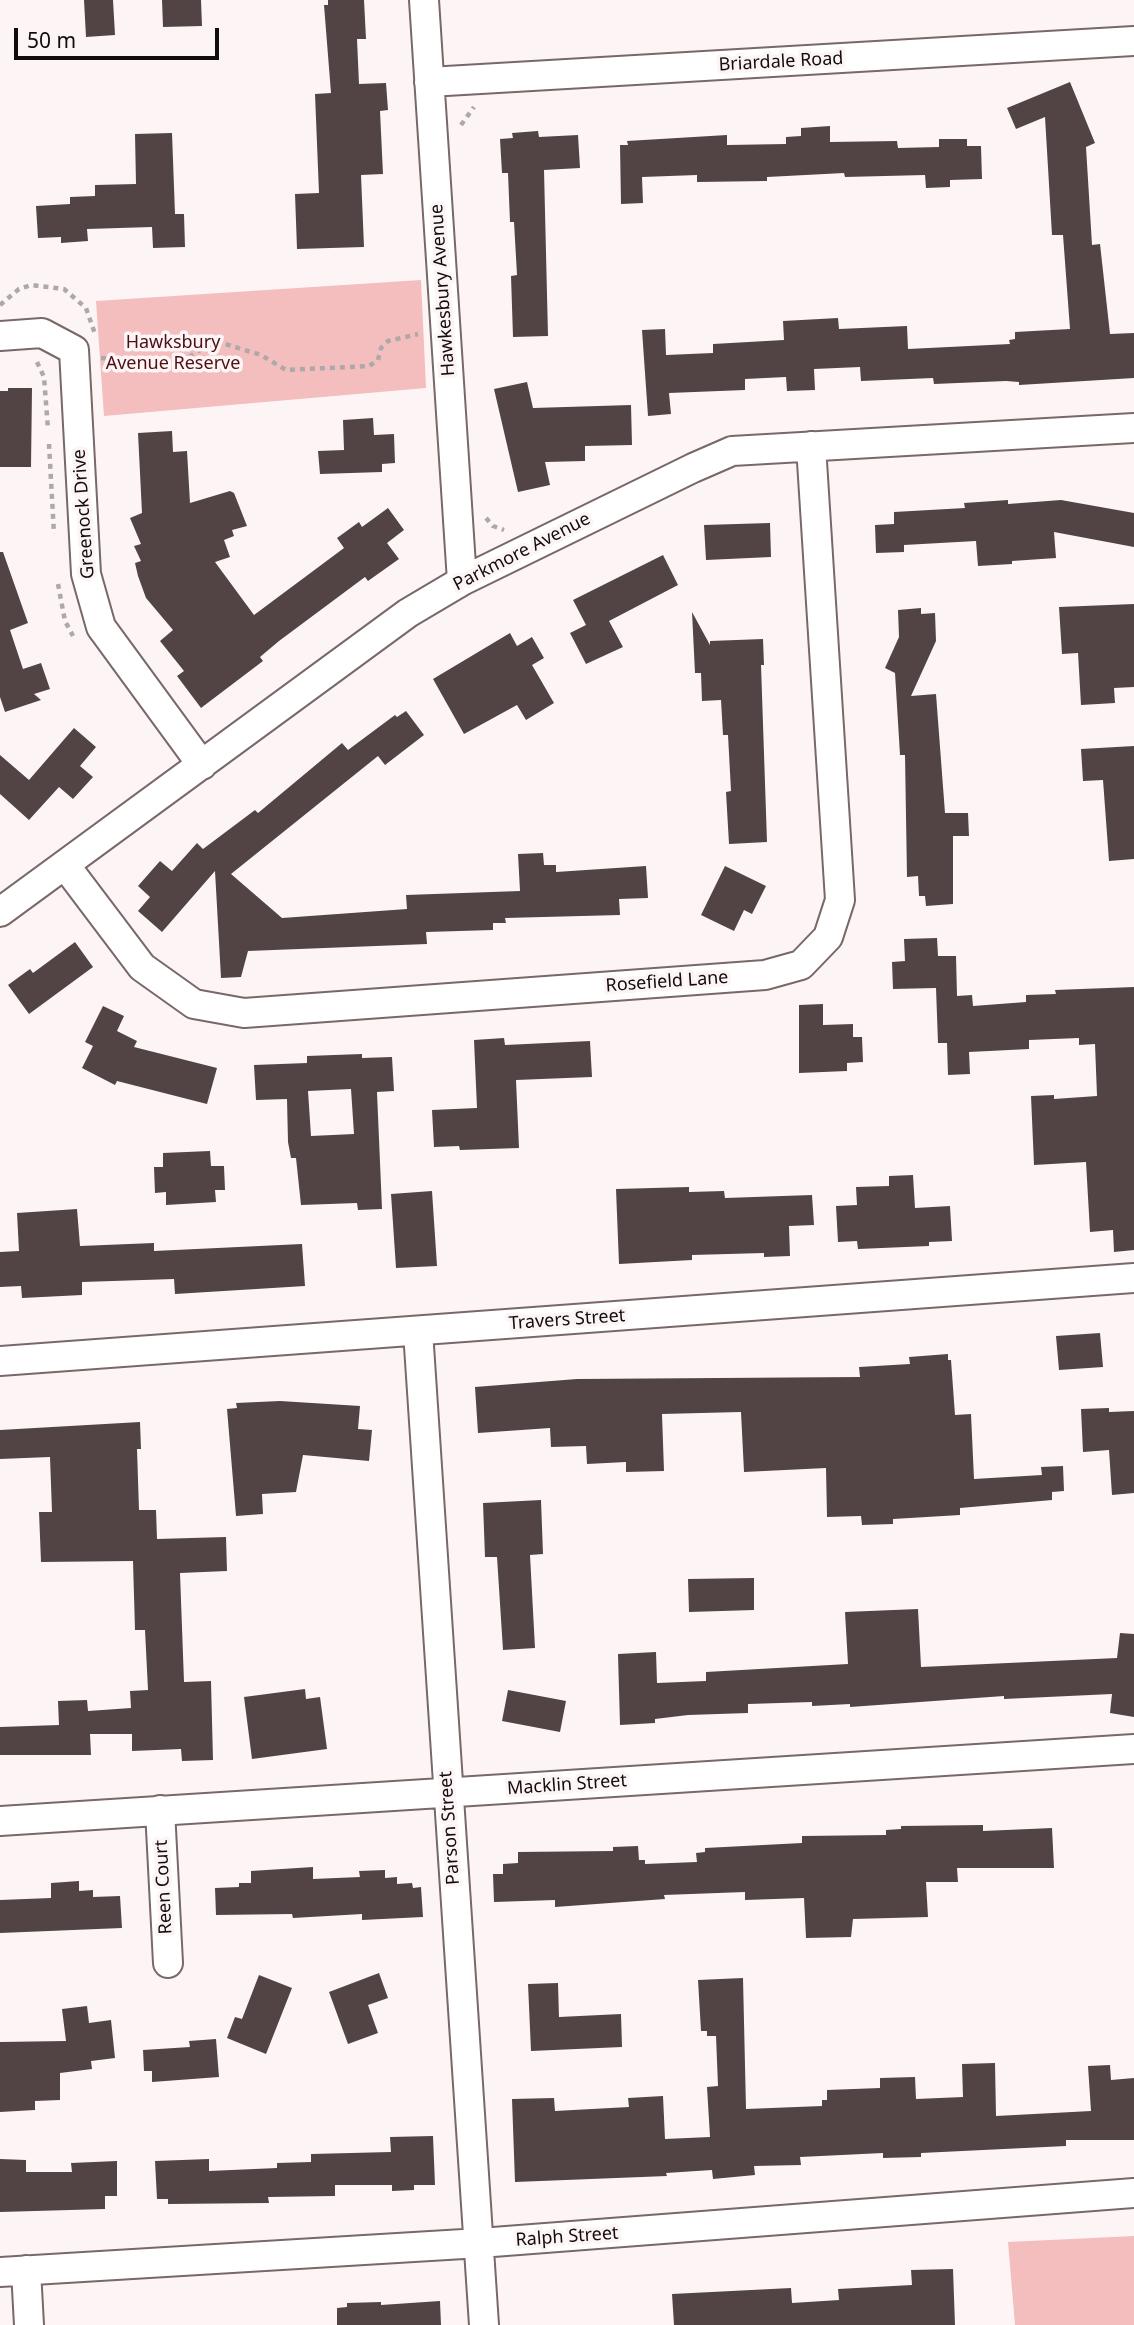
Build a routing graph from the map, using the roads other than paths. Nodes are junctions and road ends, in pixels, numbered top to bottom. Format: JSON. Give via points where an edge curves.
{"nodes":[{"id":1,"x":424,"y":0,"type":"edge"},
{"id":2,"x":1134,"y":41,"type":"edge"},
{"id":3,"x":429,"y":82,"type":"junction"},
{"id":4,"x":0,"y":336,"type":"edge"},
{"id":5,"x":1134,"y":428,"type":"edge"},
{"id":6,"x":811,"y":446,"type":"junction"},
{"id":7,"x":463,"y":581,"type":"junction"},
{"id":8,"x":202,"y":765,"type":"junction"},
{"id":9,"x":65,"y":865,"type":"junction"},
{"id":10,"x":0,"y":912,"type":"edge"},
{"id":11,"x":1134,"y":1278,"type":"edge"},
{"id":12,"x":418,"y":1331,"type":"junction"},
{"id":13,"x":0,"y":1361,"type":"edge"},
{"id":14,"x":1134,"y":1749,"type":"edge"},
{"id":15,"x":447,"y":1792,"type":"junction"},
{"id":16,"x":160,"y":1810,"type":"junction"},
{"id":17,"x":0,"y":1821,"type":"edge"},
{"id":18,"x":168,"y":1963,"type":"dead end"},
{"id":19,"x":1134,"y":2193,"type":"edge"},
{"id":20,"x":480,"y":2244,"type":"junction"},
{"id":21,"x":13,"y":2271,"type":"edge"},
{"id":22,"x":29,"y":2325,"type":"edge"},
{"id":23,"x":484,"y":2325,"type":"edge"}],
"edges":[{"from":1,"to":3,"type":"street","name":"Hawkesbury Avenue"},
{"from":2,"to":3,"type":"street","name":"Briardale Road"},
{"from":3,"to":7,"type":"street","name":"Hawkesbury Avenue"},
{"from":4,"to":8,"type":"street","name":"Greenock Drive","via":[[42,333],[74,350],[86,575],[101,626]]},
{"from":5,"to":6,"type":"street","name":"Parkmore Avenue"},
{"from":6,"to":7,"type":"street","name":"Parkmore Avenue","via":[[732,451]]},
{"from":6,"to":9,"type":"street","name":"Rosefield Lane","via":[[840,900],[828,937],[801,965],[765,975],[244,1013],[194,1004],[142,967]]},
{"from":7,"to":8,"type":"street","name":"Parkmore Avenue","via":[[408,613]]},
{"from":8,"to":9,"type":"street","name":"Parkmore Avenue"},
{"from":9,"to":10,"type":"street","name":"Parkmore Avenue"},
{"from":11,"to":12,"type":"street","name":"Travers Street"},
{"from":12,"to":13,"type":"street","name":"Travers Street"},
{"from":12,"to":15,"type":"street","name":"Parson Street"},
{"from":14,"to":15,"type":"street","name":"Macklin Street"},
{"from":15,"to":16,"type":"street","name":"Macklin Street"},
{"from":15,"to":20,"type":"street","name":"Parson Street"},
{"from":16,"to":17,"type":"street","name":"Macklin Street"},
{"from":16,"to":18,"type":"street","name":"Reen Court"},
{"from":19,"to":20,"type":"street","name":"Ralph Street"},
{"from":20,"to":21,"type":"street","name":"Ralph Street"},
{"from":20,"to":23,"type":"street","name":"Parson Street"},
{"from":21,"to":22,"type":"street"}]}
